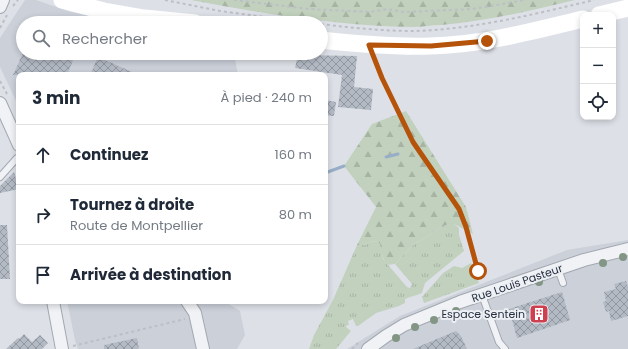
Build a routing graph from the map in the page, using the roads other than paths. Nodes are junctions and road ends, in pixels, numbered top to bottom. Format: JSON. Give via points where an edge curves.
{"nodes":[{"id":1,"x":62,"y":0,"type":"edge"},
{"id":2,"x":108,"y":0,"type":"edge"},
{"id":3,"x":628,"y":8,"type":"edge"},
{"id":4,"x":611,"y":12,"type":"edge"},
{"id":5,"x":133,"y":16,"type":"edge"},
{"id":6,"x":169,"y":16,"type":"edge"},
{"id":7,"x":580,"y":20,"type":"edge"},
{"id":8,"x":328,"y":41,"type":"edge"},
{"id":9,"x":0,"y":103,"type":"edge"},
{"id":10,"x":16,"y":138,"type":"edge"},
{"id":11,"x":16,"y":159,"type":"edge"},
{"id":12,"x":0,"y":177,"type":"edge"},
{"id":13,"x":628,"y":249,"type":"edge"},
{"id":14,"x":558,"y":269,"type":"junction"},
{"id":15,"x":563,"y":283,"type":"dead end"},
{"id":16,"x":482,"y":295,"type":"junction"},
{"id":17,"x":54,"y":304,"type":"edge"},
{"id":18,"x":189,"y":304,"type":"edge"},
{"id":19,"x":68,"y":347,"type":"edge"},
{"id":20,"x":203,"y":349,"type":"edge"},
{"id":21,"x":368,"y":349,"type":"edge"},
{"id":22,"x":505,"y":349,"type":"edge"}],
"edges":[{"from":1,"to":5,"type":"main road"},
{"from":2,"to":6,"type":"main road"},
{"from":3,"to":4,"type":"main road"},
{"from":7,"to":8,"type":"main road","via":[[487,41],[431,46],[369,45]]},
{"from":9,"to":10,"type":"street"},
{"from":11,"to":12,"type":"lane"},
{"from":13,"to":14,"type":"street","name":"Rue Louis Pasteur"},
{"from":14,"to":15,"type":"lane"},
{"from":14,"to":16,"type":"street","name":"Rue Louis Pasteur"},
{"from":16,"to":21,"type":"street","name":"Rue Louis Pasteur","via":[[404,325]]},
{"from":16,"to":22,"type":"lane","via":[[499,342]]},
{"from":17,"to":19,"type":"street"},
{"from":18,"to":20,"type":"street","via":[[196,317]]}]}
